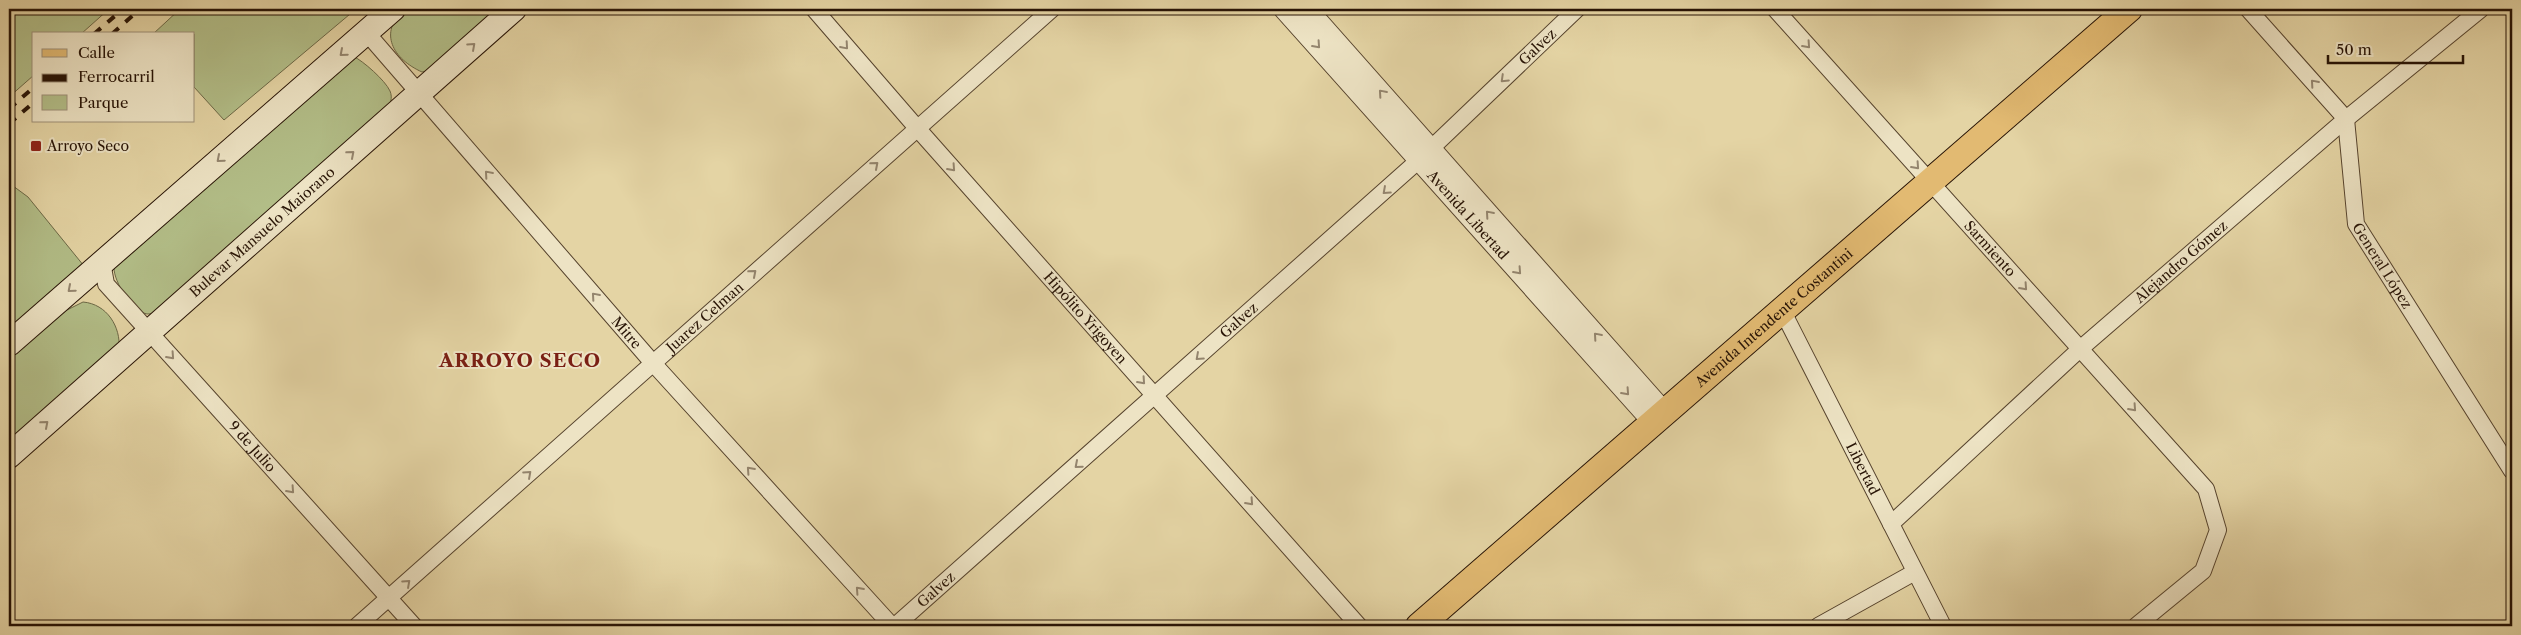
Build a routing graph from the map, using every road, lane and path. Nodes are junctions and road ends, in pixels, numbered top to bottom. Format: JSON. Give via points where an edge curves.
{"nodes":[{"id":1,"x":393,"y":9,"type":"edge"},
{"id":2,"x":514,"y":9,"type":"edge"},
{"id":3,"x":814,"y":9,"type":"edge"},
{"id":4,"x":1052,"y":9,"type":"edge"},
{"id":5,"x":1284,"y":9,"type":"edge"},
{"id":6,"x":1307,"y":9,"type":"edge"},
{"id":7,"x":1577,"y":9,"type":"edge"},
{"id":8,"x":1775,"y":9,"type":"edge"},
{"id":9,"x":2129,"y":9,"type":"edge"},
{"id":10,"x":2248,"y":9,"type":"edge"},
{"id":11,"x":2481,"y":9,"type":"edge"},
{"id":12,"x":366,"y":32,"type":"junction"},
{"id":13,"x":418,"y":95,"type":"junction"},
{"id":14,"x":2346,"y":119,"type":"junction"},
{"id":15,"x":917,"y":128,"type":"junction"},
{"id":16,"x":1425,"y":155,"type":"junction"},
{"id":17,"x":1930,"y":182,"type":"junction"},
{"id":18,"x":102,"y":262,"type":"junction"},
{"id":19,"x":1782,"y":310,"type":"junction"},
{"id":20,"x":150,"y":332,"type":"junction"},
{"id":21,"x":9,"y":344,"type":"edge"},
{"id":22,"x":2080,"y":349,"type":"junction"},
{"id":23,"x":652,"y":362,"type":"junction"},
{"id":24,"x":1156,"y":396,"type":"junction"},
{"id":25,"x":1658,"y":417,"type":"junction"},
{"id":26,"x":9,"y":456,"type":"edge"},
{"id":27,"x":2512,"y":471,"type":"edge"},
{"id":28,"x":1891,"y":524,"type":"junction"},
{"id":29,"x":1915,"y":572,"type":"junction"},
{"id":30,"x":389,"y":599,"type":"junction"},
{"id":31,"x":1424,"y":625,"type":"edge"},
{"id":32,"x":357,"y":626,"type":"edge"},
{"id":33,"x":414,"y":626,"type":"edge"},
{"id":34,"x":893,"y":626,"type":"edge"},
{"id":35,"x":1359,"y":626,"type":"edge"},
{"id":36,"x":1818,"y":626,"type":"edge"},
{"id":37,"x":1942,"y":626,"type":"edge"},
{"id":38,"x":2136,"y":626,"type":"edge"}],
"edges":[{"from":1,"to":12,"type":"main road"},
{"from":13,"to":2,"type":"main road","name":"Bulevar Mansuelo Maiorano","one_way":true},
{"from":3,"to":15,"type":"street","name":"Hipólito Yrigoyen","one_way":true},
{"from":4,"to":15,"type":"street","name":"Juarez Celman"},
{"from":5,"to":16,"type":"street","name":"Avenida Libertad","one_way":true},
{"from":16,"to":6,"type":"street","name":"Avenida Libertad","one_way":true},
{"from":7,"to":16,"type":"street","name":"Galvez","one_way":true},
{"from":8,"to":17,"type":"street","name":"Sarmiento","one_way":true},
{"from":9,"to":17,"type":"main road","name":"Avenida Intendente Costantini"},
{"from":14,"to":10,"type":"street","one_way":true},
{"from":11,"to":14,"type":"street","name":"Alejandro Gómez"},
{"from":12,"to":13,"type":"street","name":"Mitre"},
{"from":12,"to":18,"type":"main road","one_way":true},
{"from":20,"to":13,"type":"main road","name":"Bulevar Mansuelo Maiorano","one_way":true},
{"from":23,"to":13,"type":"street","name":"Mitre","one_way":true},
{"from":14,"to":22,"type":"street","name":"Alejandro Gómez"},
{"from":14,"to":27,"type":"street","name":"General López","via":[[2356,224]]},
{"from":23,"to":15,"type":"street","name":"Juarez Celman","one_way":true},
{"from":15,"to":24,"type":"street","name":"Hipólito Yrigoyen","one_way":true},
{"from":16,"to":24,"type":"street","name":"Galvez","one_way":true},
{"from":16,"to":25,"type":"street","name":"Avenida Libertad"},
{"from":17,"to":19,"type":"main road","name":"Avenida Intendente Costantini"},
{"from":17,"to":22,"type":"street","name":"Sarmiento","one_way":true},
{"from":18,"to":20,"type":"street","name":"9 de Julio","via":[[106,284]]},
{"from":18,"to":21,"type":"main road","one_way":true},
{"from":19,"to":25,"type":"main road","name":"Avenida Intendente Costantini"},
{"from":19,"to":28,"type":"street","name":"Libertad"},
{"from":26,"to":20,"type":"main road","name":"Bulevar Mansuelo Maiorano","one_way":true},
{"from":20,"to":30,"type":"street","name":"9 de Julio","one_way":true},
{"from":22,"to":28,"type":"street","name":"Alejandro Gómez"},
{"from":22,"to":38,"type":"street","name":"Sarmiento","one_way":true,"via":[[2206,489],[2218,530],[2203,571]]},
{"from":30,"to":23,"type":"street","name":"Juarez Celman","one_way":true},
{"from":34,"to":23,"type":"street","name":"Mitre","one_way":true},
{"from":24,"to":34,"type":"street","name":"Galvez","one_way":true},
{"from":24,"to":35,"type":"street","name":"Hipólito Yrigoyen","one_way":true},
{"from":25,"to":31,"type":"main road","name":"Avenida Intendente Costantini"},
{"from":28,"to":29,"type":"street","name":"Libertad"},
{"from":29,"to":36,"type":"street"},
{"from":29,"to":37,"type":"street","name":"Libertad"},
{"from":30,"to":32,"type":"street","name":"Juarez Celman"},
{"from":30,"to":33,"type":"street","name":"9 de Julio"}]}
